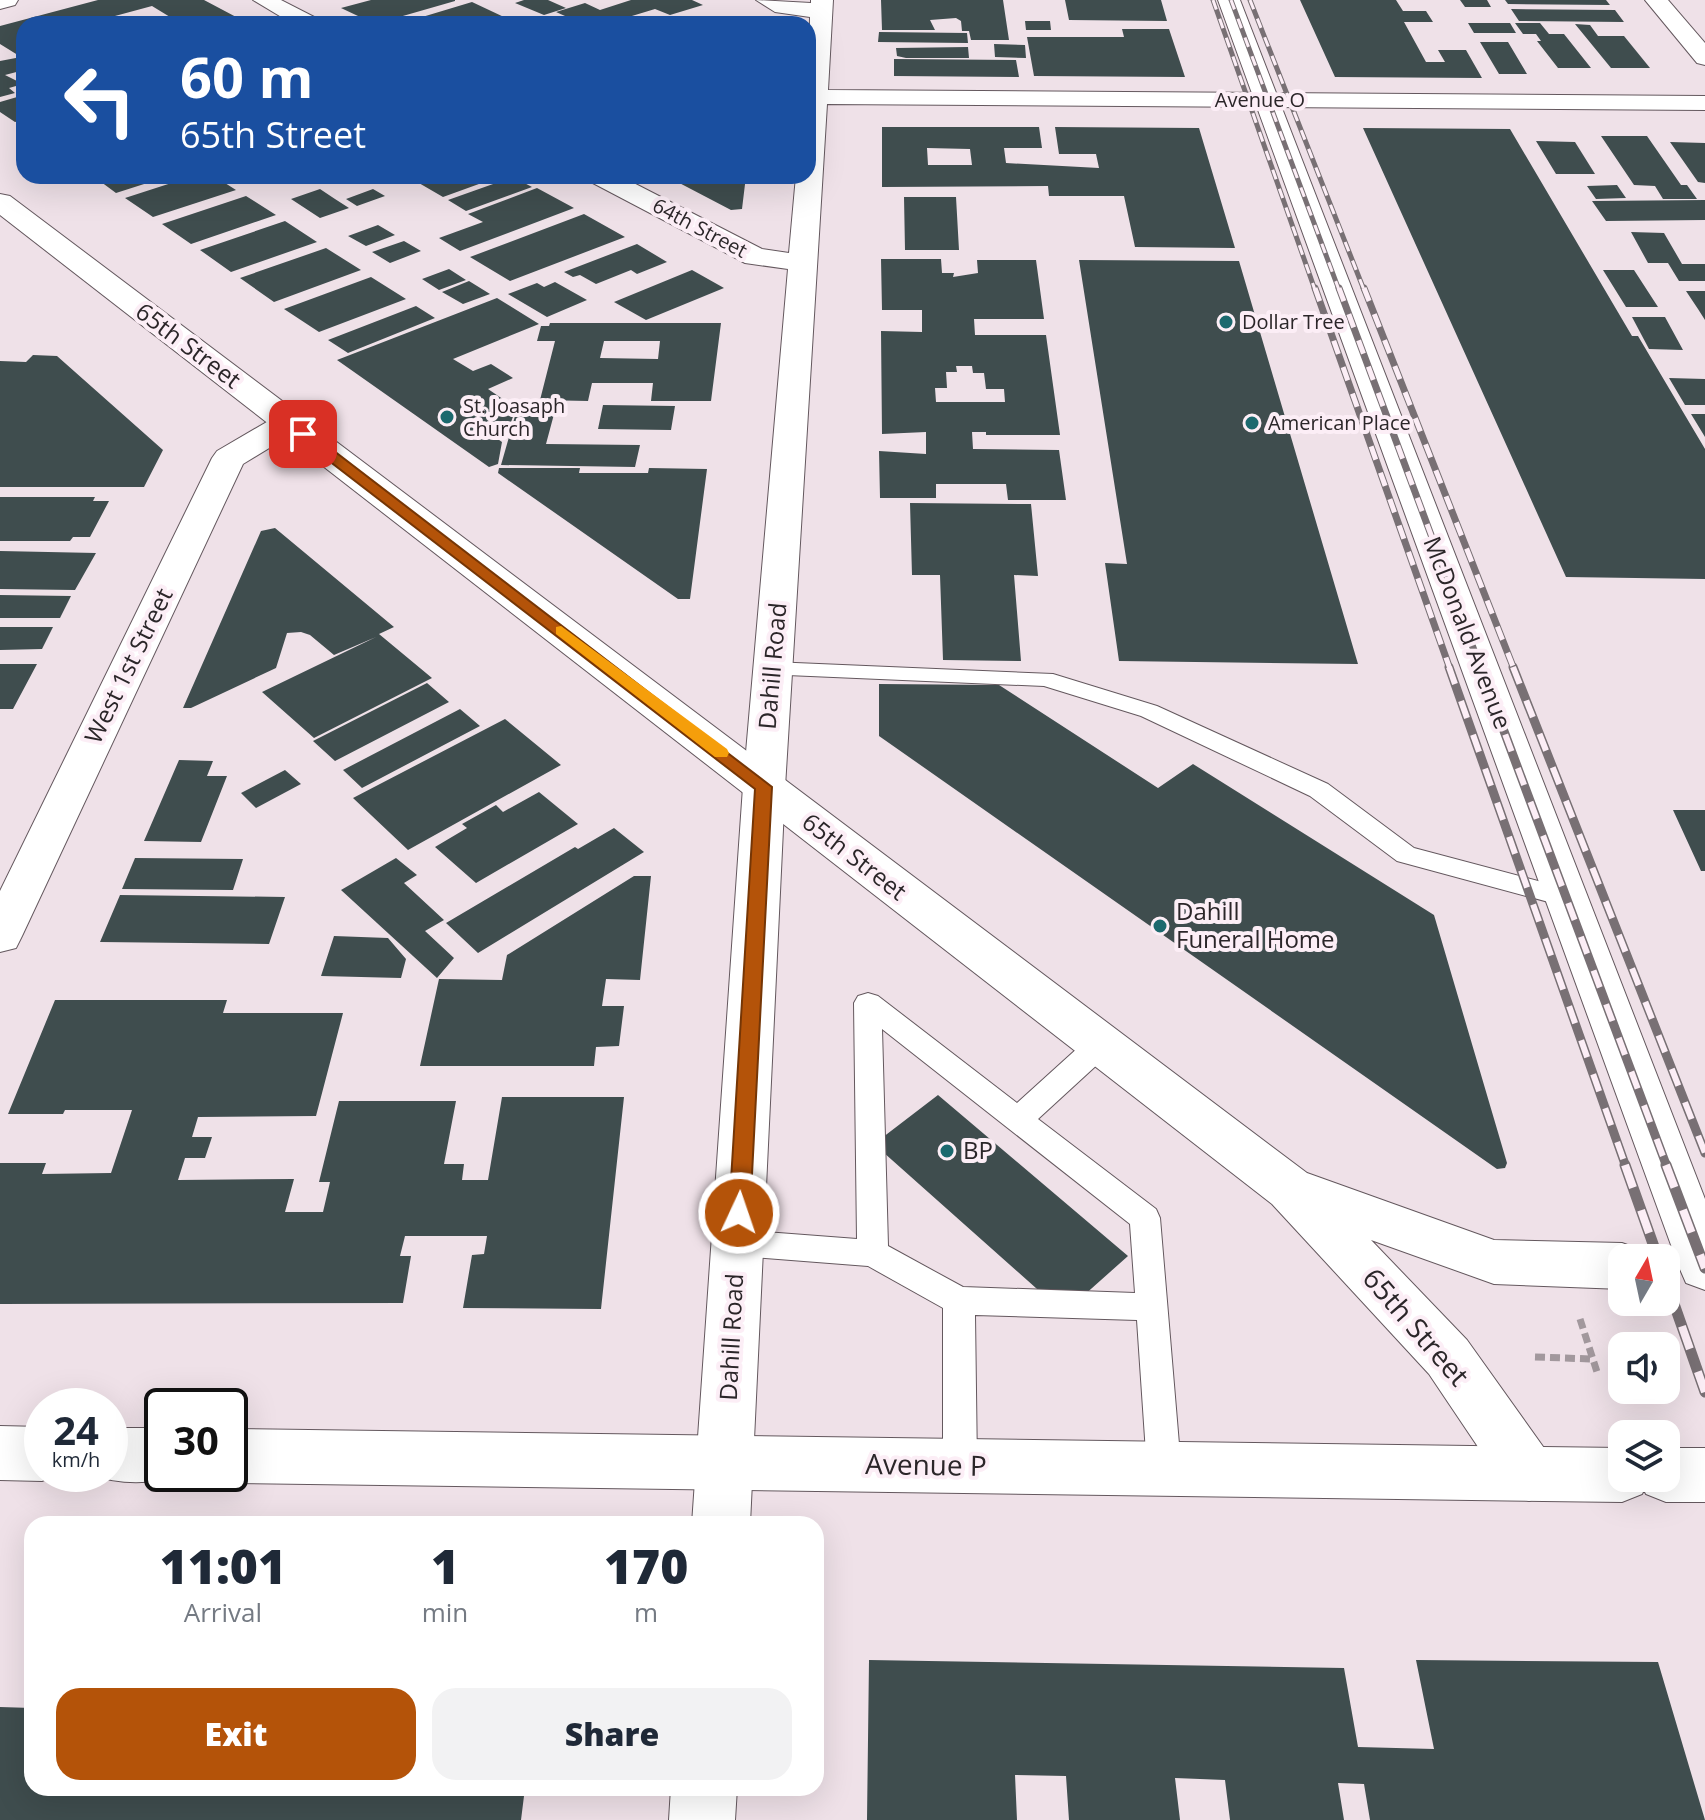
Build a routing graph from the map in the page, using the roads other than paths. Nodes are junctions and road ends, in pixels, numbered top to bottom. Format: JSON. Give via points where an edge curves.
{"nodes":[{"id":1,"x":7,"y":0,"type":"edge"},
{"id":2,"x":264,"y":0,"type":"edge"},
{"id":3,"x":767,"y":0,"type":"edge"},
{"id":4,"x":1229,"y":0,"type":"edge"},
{"id":5,"x":1656,"y":0,"type":"edge"},
{"id":6,"x":0,"y":2,"type":"edge"},
{"id":7,"x":822,"y":6,"type":"edge"},
{"id":8,"x":295,"y":16,"type":"edge"},
{"id":9,"x":1705,"y":58,"type":"edge"},
{"id":10,"x":816,"y":97,"type":"joint"},
{"id":11,"x":1266,"y":100,"type":"junction"},
{"id":12,"x":1705,"y":103,"type":"edge"},
{"id":13,"x":615,"y":184,"type":"edge"},
{"id":14,"x":810,"y":184,"type":"edge"},
{"id":15,"x":0,"y":202,"type":"edge"},
{"id":16,"x":805,"y":263,"type":"junction"},
{"id":17,"x":288,"y":423,"type":"junction"},
{"id":18,"x":772,"y":669,"type":"junction"},
{"id":19,"x":764,"y":787,"type":"junction"},
{"id":20,"x":1567,"y":898,"type":"junction"},
{"id":21,"x":0,"y":936,"type":"edge"},
{"id":22,"x":1101,"y":1044,"type":"junction"},
{"id":23,"x":1017,"y":1120,"type":"junction"},
{"id":24,"x":1290,"y":1189,"type":"junction"},
{"id":25,"x":738,"y":1243,"type":"junction"},
{"id":26,"x":873,"y":1253,"type":"junction"},
{"id":27,"x":1608,"y":1266,"type":"edge"},
{"id":28,"x":1680,"y":1267,"type":"edge"},
{"id":29,"x":1705,"y":1268,"type":"edge"},
{"id":30,"x":959,"y":1301,"type":"junction"},
{"id":31,"x":1151,"y":1307,"type":"junction"},
{"id":32,"x":0,"y":1453,"type":"edge"},
{"id":33,"x":24,"y":1454,"type":"edge"},
{"id":34,"x":248,"y":1456,"type":"edge"},
{"id":35,"x":725,"y":1463,"type":"junction"},
{"id":36,"x":960,"y":1466,"type":"junction"},
{"id":37,"x":1164,"y":1468,"type":"junction"},
{"id":38,"x":1529,"y":1474,"type":"junction"},
{"id":39,"x":1608,"y":1475,"type":"edge"},
{"id":40,"x":1680,"y":1475,"type":"edge"},
{"id":41,"x":1705,"y":1475,"type":"edge"},
{"id":42,"x":722,"y":1516,"type":"edge"},
{"id":43,"x":704,"y":1796,"type":"edge"},
{"id":44,"x":702,"y":1820,"type":"edge"}],
"edges":[{"from":1,"to":6,"type":"main road"},
{"from":2,"to":8,"type":"main road"},
{"from":3,"to":7,"type":"main road","via":[[783,7]]},
{"from":4,"to":11,"type":"main road","name":"McDonald Avenue"},
{"from":5,"to":9,"type":"main road"},
{"from":7,"to":10,"type":"main road","name":"Dahill Road"},
{"from":10,"to":11,"type":"main road","name":"Avenue O"},
{"from":11,"to":12,"type":"main road","name":"Avenue O"},
{"from":11,"to":20,"type":"main road","name":"McDonald Avenue"},
{"from":13,"to":16,"type":"main road","name":"64th Street","via":[[755,257]]},
{"from":14,"to":16,"type":"main road","name":"Dahill Road"},
{"from":15,"to":17,"type":"main road","name":"65th Street"},
{"from":16,"to":18,"type":"main road","name":"Dahill Road"},
{"from":17,"to":19,"type":"main road","name":"65th Street"},
{"from":17,"to":21,"type":"main road","name":"West 1st Street","via":[[229,458]]},
{"from":18,"to":19,"type":"main road","name":"Dahill Road"},
{"from":18,"to":20,"type":"lane","via":[[1045,679],[1149,711],[1319,790],[1406,855]]},
{"from":19,"to":22,"type":"main road","name":"65th Street"},
{"from":19,"to":25,"type":"main road","name":"Dahill Road"},
{"from":20,"to":29,"type":"main road","name":"McDonald Avenue"},
{"from":22,"to":23,"type":"lane"},
{"from":22,"to":24,"type":"main road","name":"65th Street"},
{"from":23,"to":26,"type":"lane","via":[[868,1003]]},
{"from":23,"to":31,"type":"lane","via":[[1145,1218]]},
{"from":24,"to":27,"type":"main road","name":"65th Street","via":[[1494,1262]]},
{"from":24,"to":38,"type":"main road","name":"65th Street","via":[[1448,1357]]},
{"from":25,"to":26,"type":"lane"},
{"from":25,"to":35,"type":"main road","name":"Dahill Road"},
{"from":26,"to":30,"type":"lane"},
{"from":28,"to":29,"type":"main road"},
{"from":30,"to":31,"type":"lane"},
{"from":30,"to":36,"type":"lane"},
{"from":31,"to":37,"type":"lane"},
{"from":32,"to":33,"type":"main road"},
{"from":34,"to":35,"type":"main road","name":"Avenue P"},
{"from":35,"to":36,"type":"main road","name":"Avenue P"},
{"from":35,"to":42,"type":"main road","name":"Dahill Road"},
{"from":36,"to":37,"type":"main road","name":"Avenue P"},
{"from":37,"to":38,"type":"main road","name":"Avenue P"},
{"from":38,"to":39,"type":"main road","name":"Avenue P"},
{"from":40,"to":41,"type":"main road"},
{"from":43,"to":44,"type":"main road"}]}
